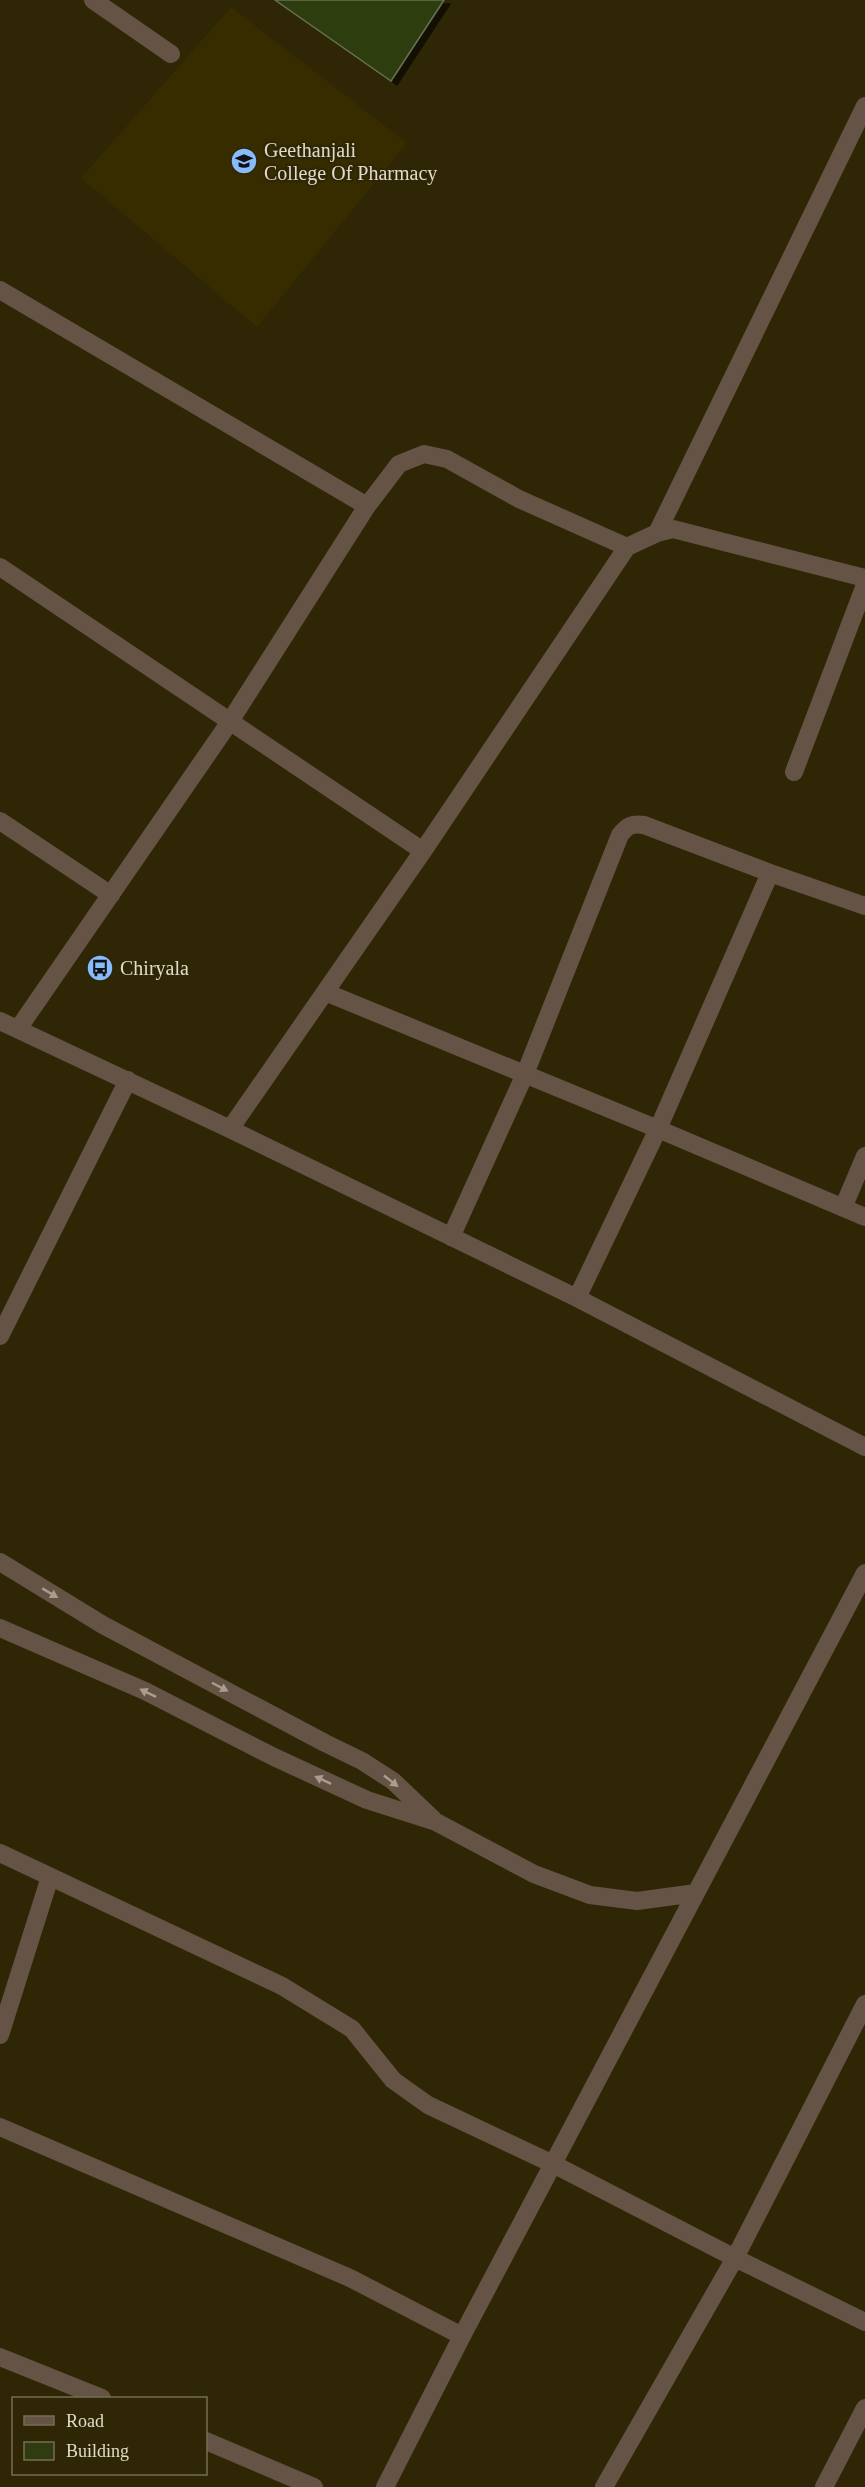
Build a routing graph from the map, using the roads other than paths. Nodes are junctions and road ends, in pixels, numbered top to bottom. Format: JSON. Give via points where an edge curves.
{"nodes":[{"id":1,"x":93,"y":0,"type":"edge"},
{"id":2,"x":171,"y":54,"type":"dead end"},
{"id":3,"x":865,"y":106,"type":"edge"},
{"id":4,"x":0,"y":290,"type":"edge"},
{"id":5,"x":367,"y":506,"type":"junction"},
{"id":6,"x":657,"y":532,"type":"junction"},
{"id":7,"x":627,"y":547,"type":"junction"},
{"id":8,"x":0,"y":567,"type":"edge"},
{"id":9,"x":865,"y":578,"type":"edge"},
{"id":10,"x":865,"y":585,"type":"edge"},
{"id":11,"x":229,"y":723,"type":"junction"},
{"id":12,"x":794,"y":772,"type":"dead end"},
{"id":13,"x":0,"y":821,"type":"edge"},
{"id":14,"x":423,"y":851,"type":"junction"},
{"id":15,"x":770,"y":873,"type":"junction"},
{"id":16,"x":111,"y":895,"type":"junction"},
{"id":17,"x":865,"y":906,"type":"edge"},
{"id":18,"x":325,"y":992,"type":"junction"},
{"id":19,"x":0,"y":1021,"type":"edge"},
{"id":20,"x":18,"y":1029,"type":"junction"},
{"id":21,"x":525,"y":1074,"type":"junction"},
{"id":22,"x":128,"y":1080,"type":"junction"},
{"id":23,"x":230,"y":1129,"type":"junction"},
{"id":24,"x":658,"y":1129,"type":"junction"},
{"id":25,"x":865,"y":1156,"type":"edge"},
{"id":26,"x":843,"y":1208,"type":"junction"},
{"id":27,"x":865,"y":1217,"type":"edge"},
{"id":28,"x":452,"y":1237,"type":"junction"},
{"id":29,"x":577,"y":1298,"type":"junction"},
{"id":30,"x":0,"y":1336,"type":"edge"},
{"id":31,"x":865,"y":1447,"type":"edge"},
{"id":32,"x":0,"y":1562,"type":"edge"},
{"id":33,"x":865,"y":1573,"type":"edge"},
{"id":34,"x":0,"y":1628,"type":"edge"},
{"id":35,"x":436,"y":1822,"type":"junction"},
{"id":36,"x":0,"y":1853,"type":"edge"},
{"id":37,"x":50,"y":1877,"type":"junction"},
{"id":38,"x":696,"y":1893,"type":"junction"},
{"id":39,"x":865,"y":2004,"type":"edge"},
{"id":40,"x":0,"y":2035,"type":"edge"},
{"id":41,"x":0,"y":2127,"type":"edge"},
{"id":42,"x":553,"y":2164,"type":"junction"},
{"id":43,"x":735,"y":2258,"type":"junction"},
{"id":44,"x":865,"y":2322,"type":"edge"},
{"id":45,"x":462,"y":2336,"type":"junction"},
{"id":46,"x":0,"y":2357,"type":"edge"},
{"id":47,"x":100,"y":2397,"type":"edge"},
{"id":48,"x":865,"y":2408,"type":"edge"},
{"id":49,"x":207,"y":2441,"type":"edge"},
{"id":50,"x":314,"y":2487,"type":"edge"},
{"id":51,"x":385,"y":2487,"type":"edge"},
{"id":52,"x":604,"y":2487,"type":"edge"},
{"id":53,"x":824,"y":2487,"type":"edge"}],
"edges":[{"from":1,"to":2,"type":"street"},
{"from":3,"to":6,"type":"street"},
{"from":4,"to":5,"type":"street"},
{"from":5,"to":7,"type":"street","via":[[399,464],[424,454],[447,459],[519,499]]},
{"from":5,"to":11,"type":"street"},
{"from":6,"to":7,"type":"street"},
{"from":6,"to":9,"type":"street","via":[[673,529],[716,538]]},
{"from":7,"to":14,"type":"street"},
{"from":8,"to":11,"type":"street"},
{"from":10,"to":12,"type":"street"},
{"from":11,"to":14,"type":"street"},
{"from":11,"to":16,"type":"street"},
{"from":13,"to":16,"type":"street"},
{"from":14,"to":18,"type":"street"},
{"from":15,"to":17,"type":"street"},
{"from":15,"to":21,"type":"street","via":[[644,825],[627,827],[620,835]]},
{"from":15,"to":24,"type":"street"},
{"from":16,"to":20,"type":"street"},
{"from":18,"to":21,"type":"street"},
{"from":18,"to":23,"type":"street"},
{"from":19,"to":20,"type":"street"},
{"from":20,"to":22,"type":"street"},
{"from":21,"to":24,"type":"street"},
{"from":21,"to":28,"type":"street"},
{"from":22,"to":23,"type":"street"},
{"from":22,"to":30,"type":"street"},
{"from":23,"to":28,"type":"street"},
{"from":24,"to":26,"type":"street"},
{"from":24,"to":29,"type":"street"},
{"from":25,"to":26,"type":"street"},
{"from":26,"to":27,"type":"street"},
{"from":28,"to":29,"type":"street"},
{"from":29,"to":31,"type":"street"},
{"from":32,"to":35,"type":"street","one_way":true,"via":[[103,1624],[362,1761],[393,1781]]},
{"from":33,"to":38,"type":"street"},
{"from":35,"to":34,"type":"street","one_way":true,"via":[[367,1800],[145,1691]]},
{"from":35,"to":38,"type":"street","via":[[534,1874],[590,1895],[637,1901]]},
{"from":36,"to":37,"type":"street"},
{"from":37,"to":40,"type":"street"},
{"from":37,"to":42,"type":"street","via":[[282,1986],[352,2029],[393,2080],[428,2105]]},
{"from":38,"to":42,"type":"street"},
{"from":39,"to":43,"type":"street"},
{"from":41,"to":45,"type":"street","via":[[350,2278]]},
{"from":42,"to":43,"type":"street"},
{"from":42,"to":45,"type":"street"},
{"from":43,"to":44,"type":"street"},
{"from":43,"to":52,"type":"street"},
{"from":45,"to":51,"type":"street"},
{"from":46,"to":47,"type":"street"},
{"from":48,"to":53,"type":"street"},
{"from":49,"to":50,"type":"street"}]}
